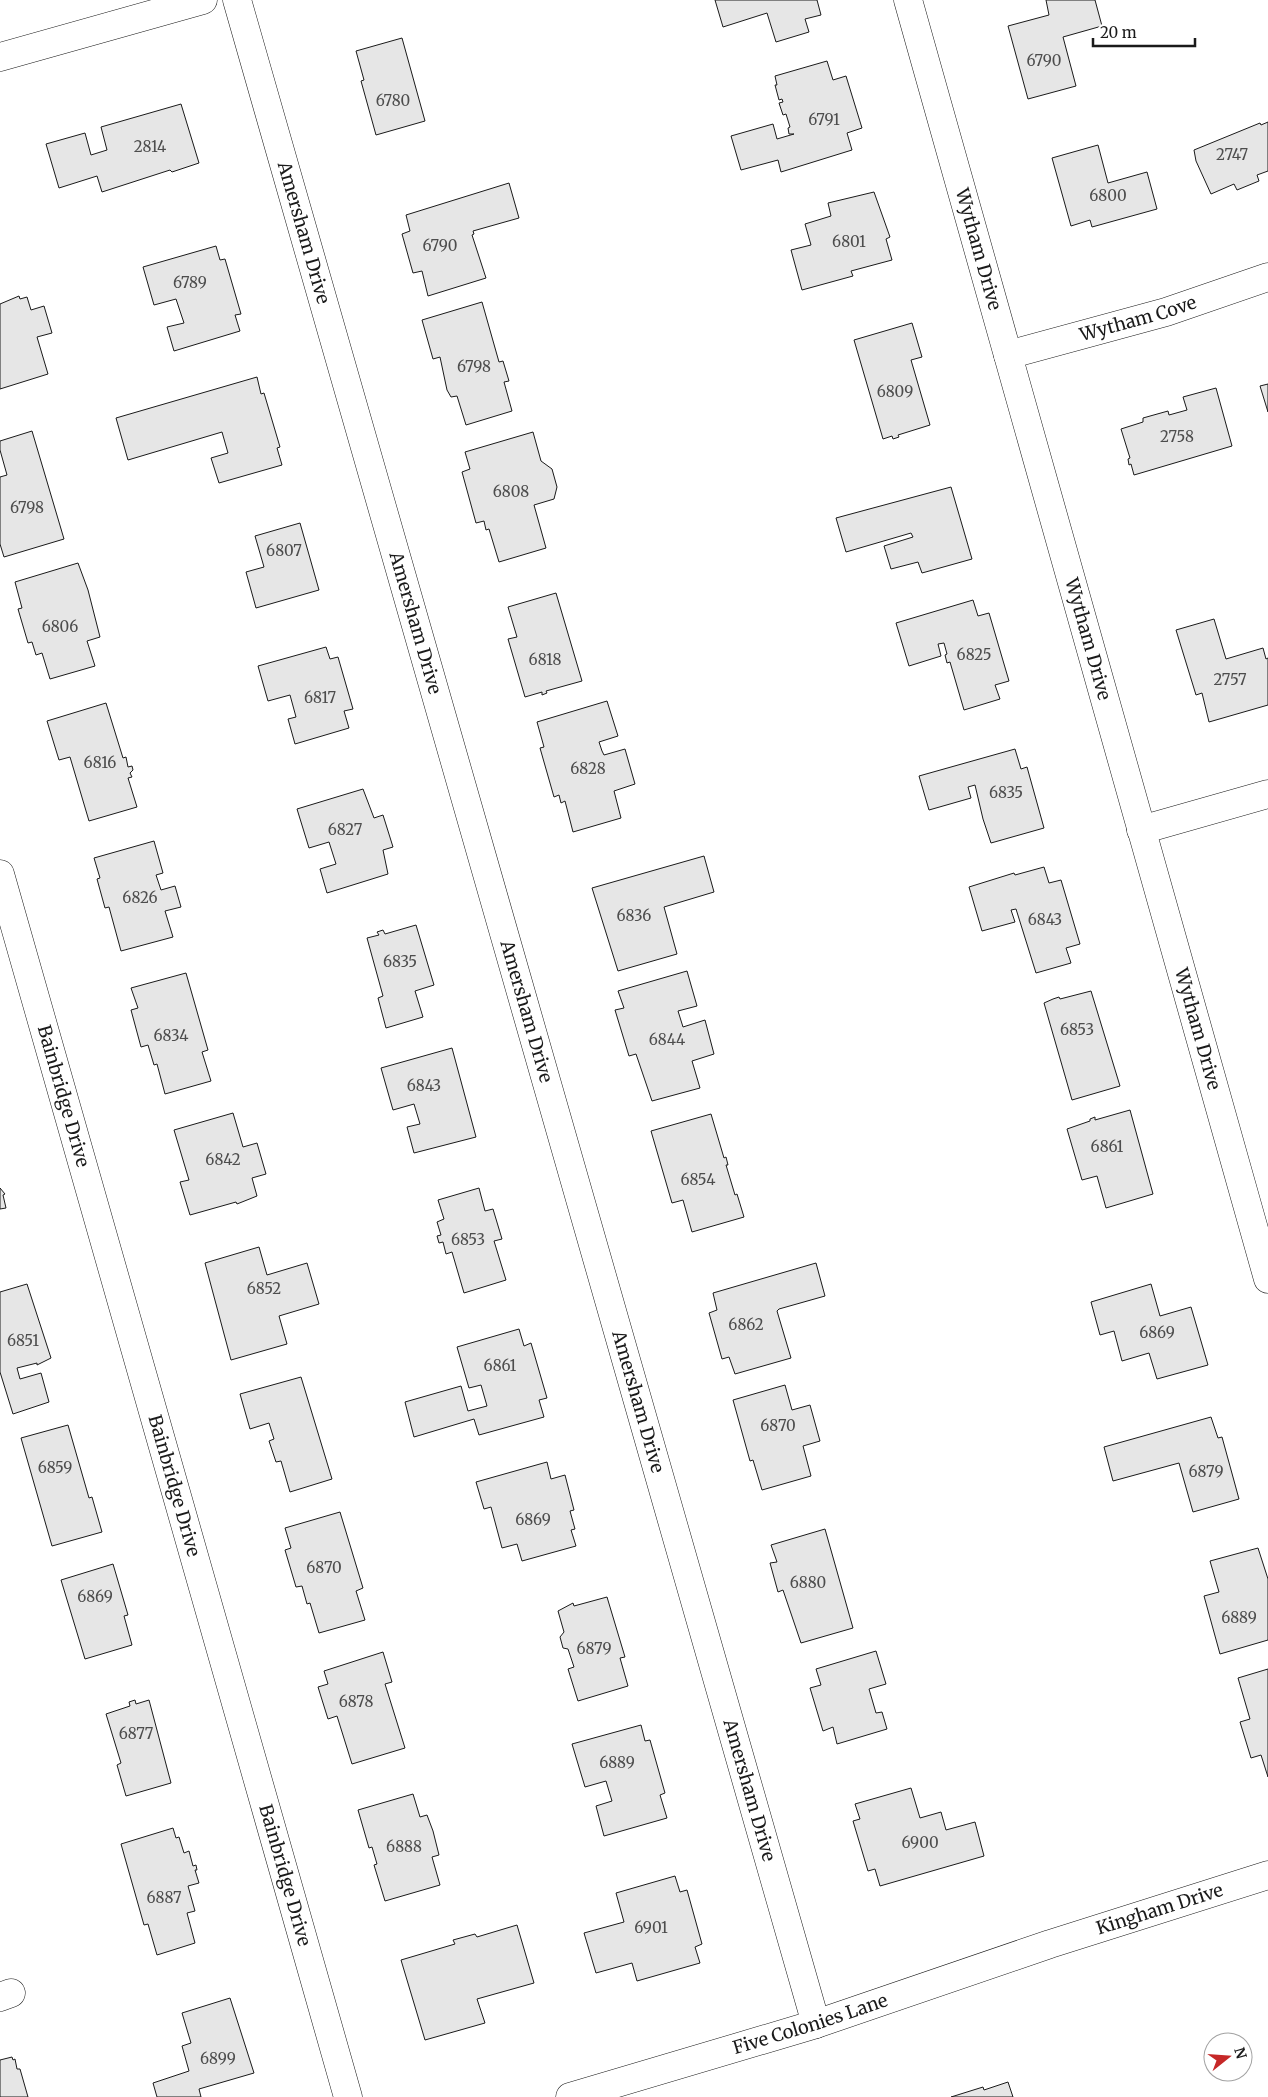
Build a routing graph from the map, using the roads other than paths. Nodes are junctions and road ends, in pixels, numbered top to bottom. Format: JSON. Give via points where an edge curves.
{"nodes":[{"id":1,"x":203,"y":0,"type":"edge"},
{"id":2,"x":237,"y":0,"type":"edge"},
{"id":3,"x":908,"y":0,"type":"edge"},
{"id":4,"x":0,"y":57,"type":"edge"},
{"id":5,"x":1268,"y":277,"type":"edge"},
{"id":6,"x":1008,"y":355,"type":"junction"},
{"id":7,"x":1268,"y":794,"type":"edge"},
{"id":8,"x":1141,"y":830,"type":"junction"},
{"id":9,"x":0,"y":874,"type":"edge"},
{"id":10,"x":1268,"y":1278,"type":"edge"},
{"id":11,"x":1268,"y":1875,"type":"edge"},
{"id":12,"x":1050,"y":1944,"type":"joint"},
{"id":13,"x":816,"y":2024,"type":"junction"},
{"id":14,"x":348,"y":2097,"type":"edge"},
{"id":15,"x":570,"y":2097,"type":"edge"}],
"edges":[{"from":1,"to":4,"type":"street"},
{"from":2,"to":13,"type":"street","name":"Amersham Drive"},
{"from":3,"to":6,"type":"street","name":"Wytham Drive"},
{"from":5,"to":6,"type":"street","name":"Wytham Cove","via":[[1166,312]]},
{"from":6,"to":8,"type":"street","name":"Wytham Drive"},
{"from":7,"to":8,"type":"street"},
{"from":8,"to":10,"type":"street","name":"Wytham Drive"},
{"from":9,"to":14,"type":"street","name":"Bainbridge Drive"},
{"from":11,"to":12,"type":"street","name":"Kingham Drive"},
{"from":12,"to":13,"type":"street","name":"Five Colonies Lane"},
{"from":13,"to":15,"type":"street","name":"Five Colonies Lane"}]}
